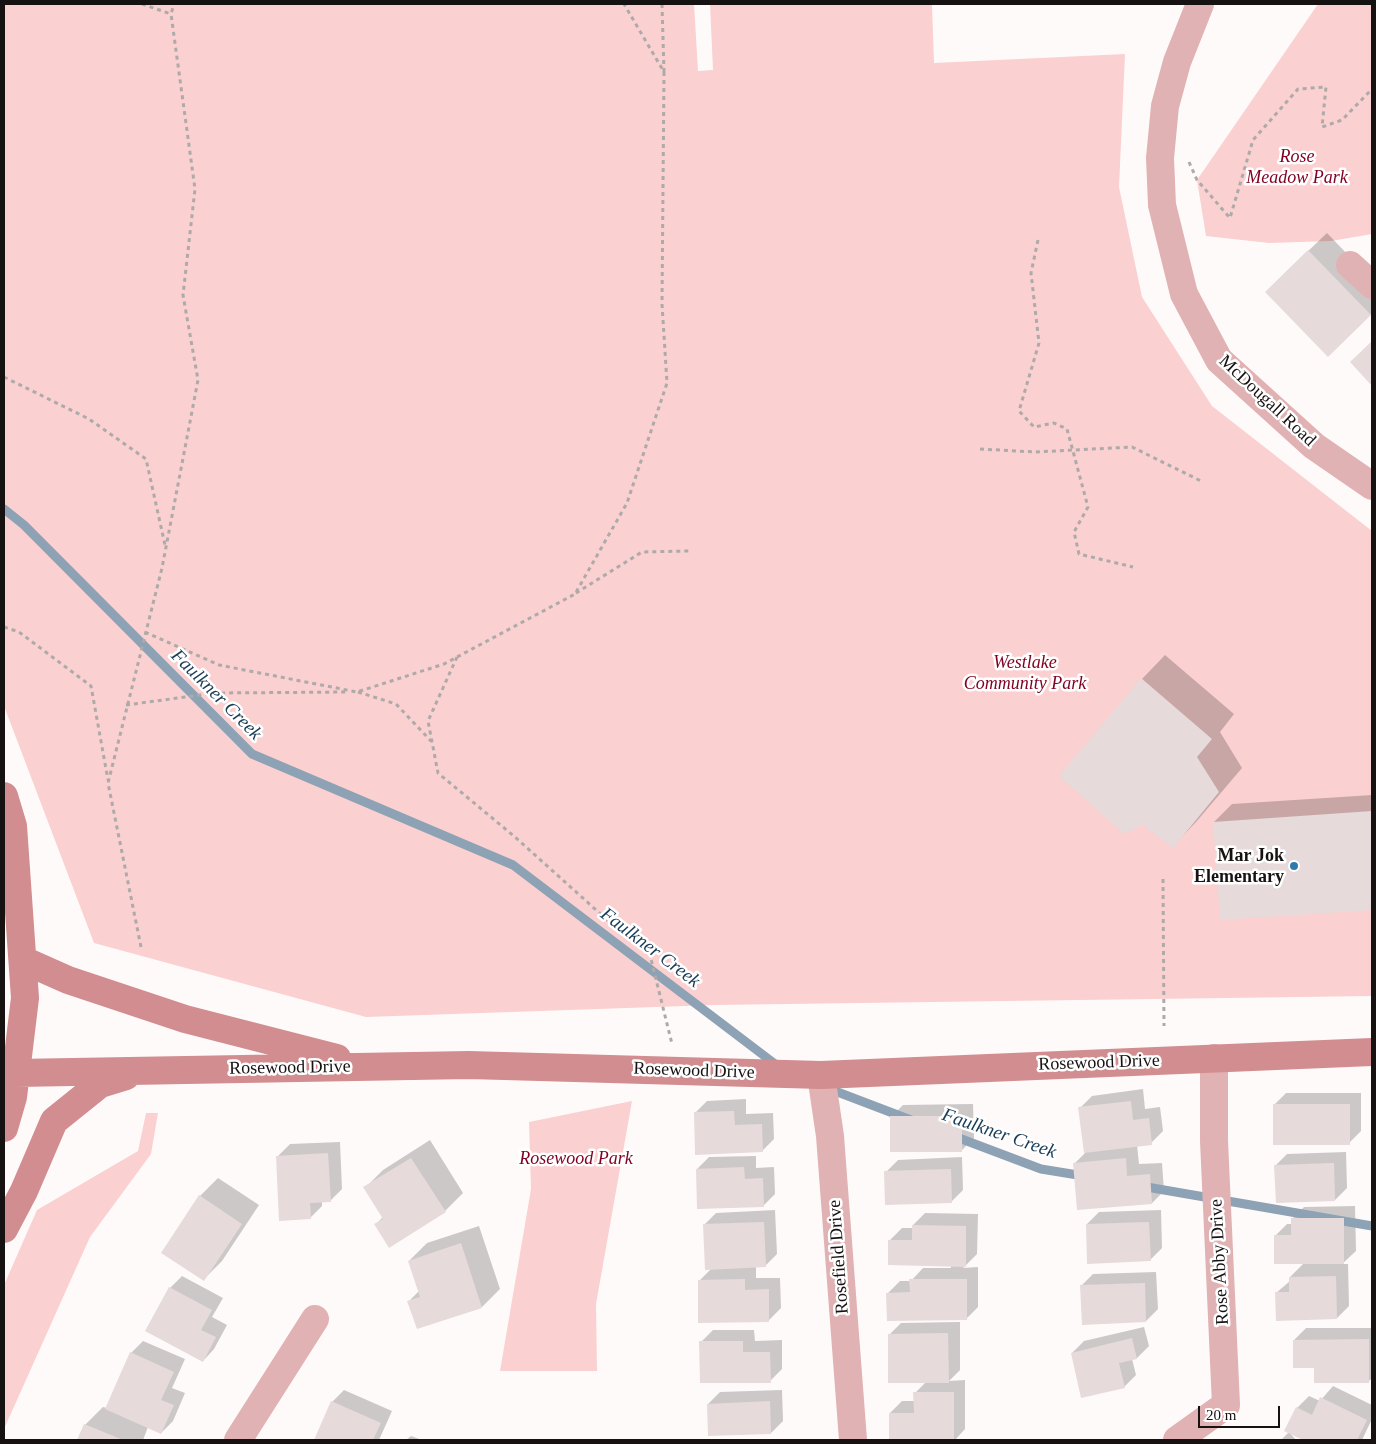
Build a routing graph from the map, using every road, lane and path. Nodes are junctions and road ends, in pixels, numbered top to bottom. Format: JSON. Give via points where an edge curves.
{"nodes":[{"id":1,"x":142,"y":4,"type":"edge"},
{"id":2,"x":174,"y":4,"type":"edge"},
{"id":3,"x":624,"y":4,"type":"edge"},
{"id":4,"x":662,"y":4,"type":"edge"},
{"id":5,"x":1200,"y":4,"type":"edge"},
{"id":6,"x":171,"y":14,"type":"junction"},
{"id":7,"x":664,"y":72,"type":"junction"},
{"id":8,"x":1372,"y":89,"type":"edge"},
{"id":9,"x":1186,"y":155,"type":"dead end"},
{"id":10,"x":1038,"y":240,"type":"dead end"},
{"id":11,"x":1350,"y":265,"type":"dead end"},
{"id":12,"x":1372,"y":285,"type":"edge"},
{"id":13,"x":4,"y":377,"type":"edge"},
{"id":14,"x":980,"y":449,"type":"dead end"},
{"id":15,"x":1201,"y":481,"type":"dead end"},
{"id":16,"x":1372,"y":486,"type":"edge"},
{"id":17,"x":166,"y":548,"type":"junction"},
{"id":18,"x":690,"y":551,"type":"dead end"},
{"id":19,"x":1133,"y":567,"type":"dead end"},
{"id":20,"x":575,"y":594,"type":"junction"},
{"id":21,"x":4,"y":627,"type":"edge"},
{"id":22,"x":145,"y":632,"type":"junction"},
{"id":23,"x":457,"y":657,"type":"junction"},
{"id":24,"x":357,"y":692,"type":"junction"},
{"id":25,"x":126,"y":705,"type":"junction"},
{"id":26,"x":432,"y":741,"type":"junction"},
{"id":27,"x":108,"y":784,"type":"junction"},
{"id":28,"x":4,"y":796,"type":"edge"},
{"id":29,"x":1163,"y":878,"type":"dead end"},
{"id":30,"x":141,"y":947,"type":"dead end"},
{"id":31,"x":23,"y":960,"type":"junction"},
{"id":32,"x":1164,"y":1026,"type":"dead end"},
{"id":33,"x":1372,"y":1052,"type":"edge"},
{"id":34,"x":1214,"y":1058,"type":"junction"},
{"id":35,"x":372,"y":1067,"type":"junction"},
{"id":36,"x":144,"y":1070,"type":"junction"},
{"id":37,"x":677,"y":1071,"type":"junction"},
{"id":38,"x":16,"y":1073,"type":"junction"},
{"id":39,"x":821,"y":1075,"type":"junction"},
{"id":40,"x":4,"y":1128,"type":"edge"},
{"id":41,"x":4,"y":1229,"type":"edge"},
{"id":42,"x":315,"y":1319,"type":"dead end"},
{"id":43,"x":238,"y":1440,"type":"edge"},
{"id":44,"x":853,"y":1440,"type":"edge"},
{"id":45,"x":1177,"y":1440,"type":"edge"}],
"edges":[{"from":1,"to":6,"type":"path"},
{"from":2,"to":6,"type":"path"},
{"from":3,"to":7,"type":"path"},
{"from":4,"to":7,"type":"path"},
{"from":5,"to":16,"type":"street","name":"McDougall Road","via":[[1177,62],[1165,106],[1160,158],[1162,205],[1184,294],[1219,360],[1314,446]]},
{"from":6,"to":17,"type":"path","via":[[195,189],[183,295],[198,380]]},
{"from":7,"to":20,"type":"path","via":[[662,304],[667,383],[627,503]]},
{"from":8,"to":9,"type":"path","via":[[1342,120],[1322,127],[1326,88],[1298,89],[1253,140],[1230,218],[1197,180]]},
{"from":10,"to":19,"type":"path","via":[[1030,272],[1039,343],[1019,411],[1034,427],[1054,422],[1067,429],[1088,507],[1074,532],[1079,554]]},
{"from":11,"to":12,"type":"street"},
{"from":13,"to":17,"type":"path","via":[[89,419],[146,459]]},
{"from":14,"to":15,"type":"path","via":[[1035,452],[1132,447]]},
{"from":17,"to":22,"type":"path"},
{"from":18,"to":20,"type":"path","via":[[642,552]]},
{"from":20,"to":23,"type":"path"},
{"from":21,"to":27,"type":"path","via":[[19,632],[91,686]]},
{"from":22,"to":24,"type":"path","via":[[219,665]]},
{"from":22,"to":25,"type":"path"},
{"from":23,"to":24,"type":"path"},
{"from":23,"to":26,"type":"path","via":[[428,721]]},
{"from":24,"to":25,"type":"path","via":[[215,693]]},
{"from":24,"to":26,"type":"path","via":[[396,704]]},
{"from":25,"to":27,"type":"path"},
{"from":26,"to":37,"type":"path","via":[[438,773],[650,955]]},
{"from":27,"to":30,"type":"path"},
{"from":28,"to":31,"type":"street","via":[[13,826]]},
{"from":29,"to":32,"type":"path"},
{"from":31,"to":35,"type":"street","via":[[68,980],[185,1019]]},
{"from":31,"to":38,"type":"street","via":[[26,998]]},
{"from":33,"to":34,"type":"street","name":"Rosewood Drive"},
{"from":34,"to":39,"type":"street","name":"Rosewood Drive"},
{"from":34,"to":45,"type":"street","name":"Rose Abby Drive","via":[[1214,1141],[1226,1405]]},
{"from":35,"to":36,"type":"street","name":"Rosewood Drive"},
{"from":35,"to":37,"type":"street","name":"Rosewood Drive","via":[[469,1065]]},
{"from":36,"to":38,"type":"street","name":"Rosewood Drive"},
{"from":36,"to":41,"type":"street","via":[[100,1084],[54,1121]]},
{"from":37,"to":39,"type":"street","name":"Rosewood Drive"},
{"from":38,"to":40,"type":"street"},
{"from":39,"to":44,"type":"street","name":"Rosefield Drive","via":[[830,1136]]},
{"from":42,"to":43,"type":"street"}]}
